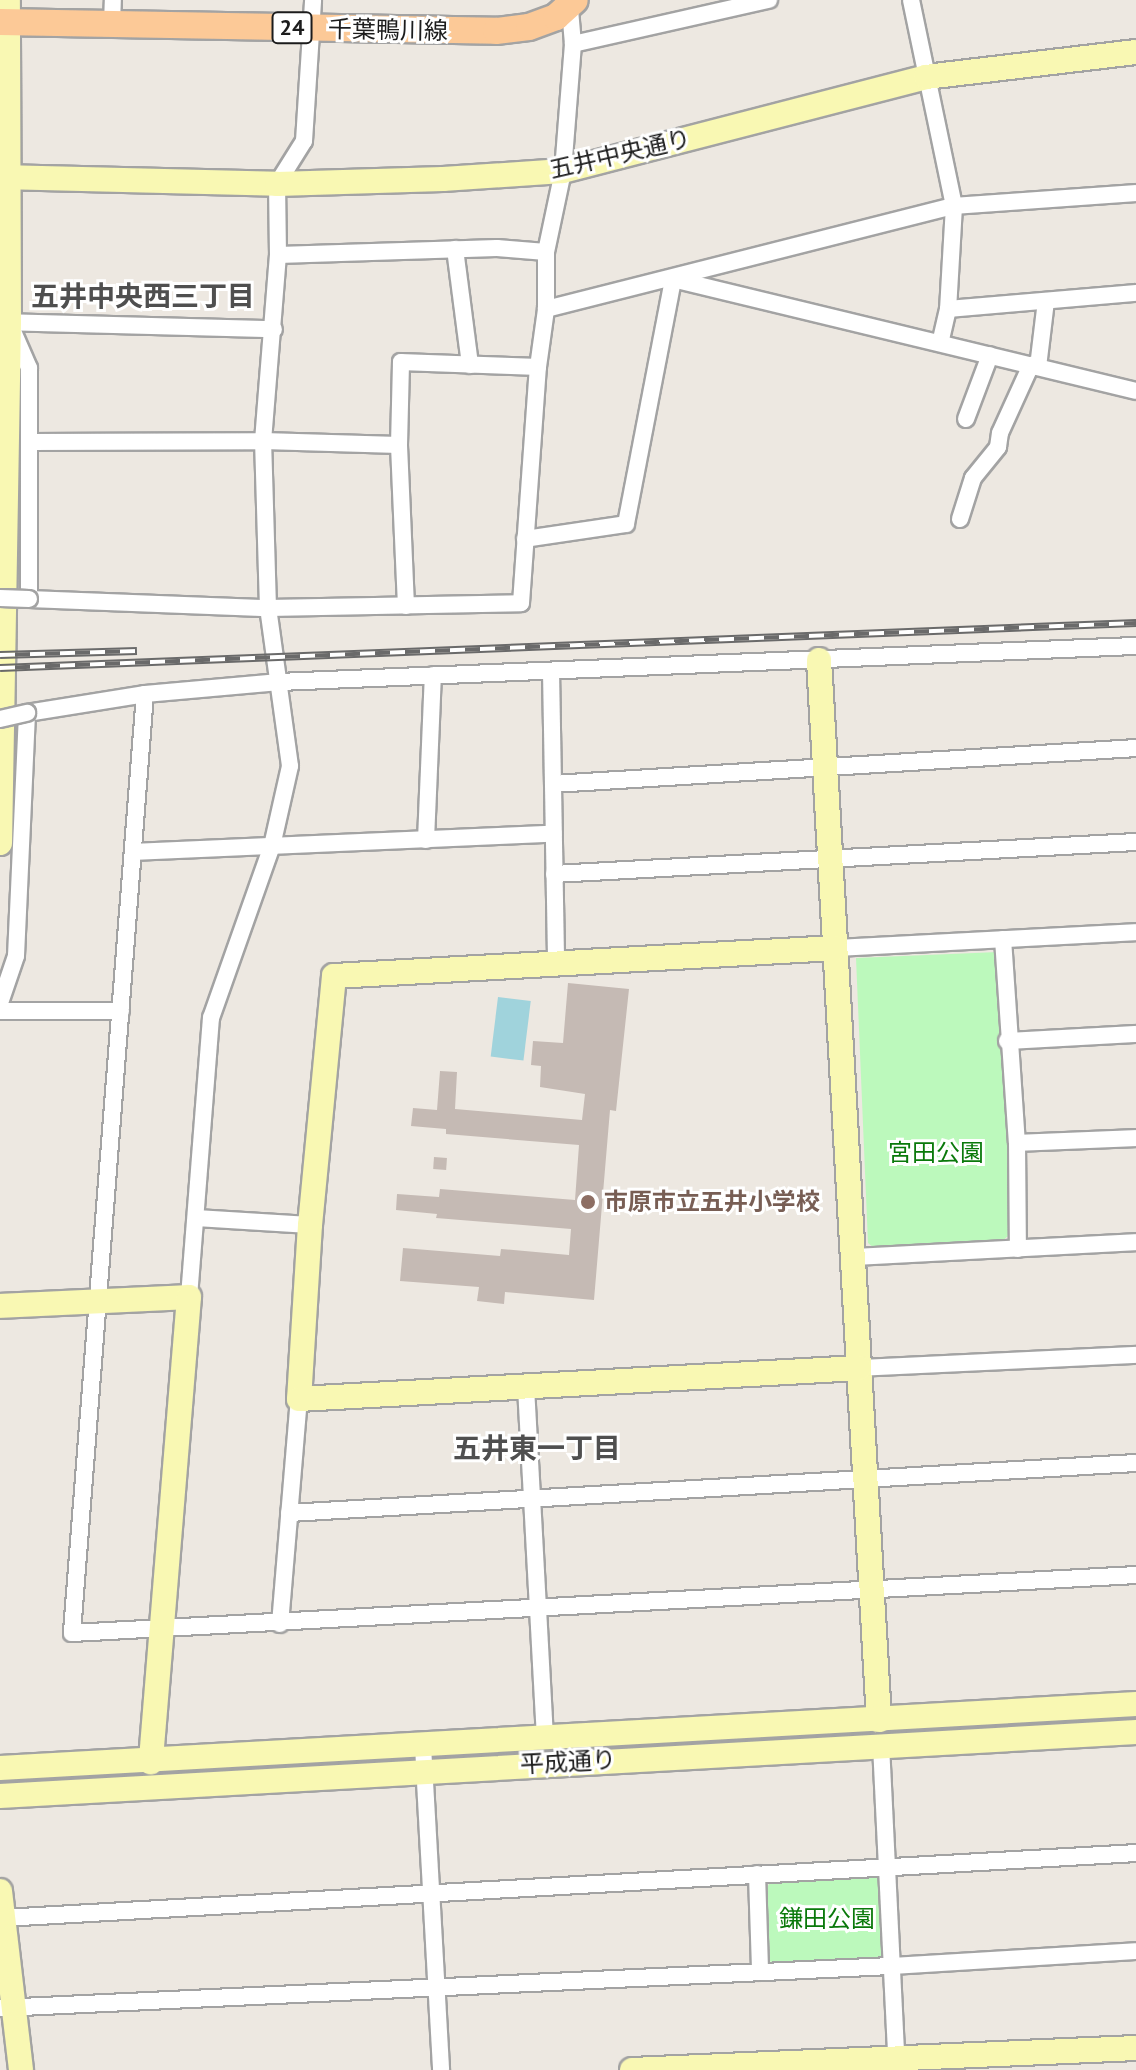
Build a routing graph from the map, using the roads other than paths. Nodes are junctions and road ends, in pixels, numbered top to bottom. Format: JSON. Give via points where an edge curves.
{"nodes":[{"id":1,"x":313,"y":0,"type":"edge"},
{"id":2,"x":769,"y":0,"type":"edge"},
{"id":3,"x":911,"y":0,"type":"edge"},
{"id":4,"x":572,"y":3,"type":"edge"},
{"id":5,"x":738,"y":3,"type":"edge"},
{"id":6,"x":113,"y":12,"type":"edge"},
{"id":7,"x":5,"y":14,"type":"edge"},
{"id":8,"x":312,"y":28,"type":"junction"},
{"id":9,"x":573,"y":44,"type":"junction"},
{"id":10,"x":1136,"y":52,"type":"edge"},
{"id":11,"x":926,"y":77,"type":"junction"},
{"id":12,"x":563,"y":171,"type":"junction"},
{"id":13,"x":5,"y":177,"type":"edge"},
{"id":14,"x":277,"y":184,"type":"junction"},
{"id":15,"x":1136,"y":193,"type":"edge"},
{"id":16,"x":954,"y":206,"type":"junction"},
{"id":17,"x":455,"y":249,"type":"junction"},
{"id":18,"x":546,"y":252,"type":"junction"},
{"id":19,"x":278,"y":255,"type":"junction"},
{"id":20,"x":673,"y":279,"type":"junction"},
{"id":21,"x":1136,"y":293,"type":"edge"},
{"id":22,"x":1046,"y":301,"type":"junction"},
{"id":23,"x":546,"y":309,"type":"junction"},
{"id":24,"x":948,"y":309,"type":"junction"},
{"id":25,"x":3,"y":328,"type":"edge"},
{"id":26,"x":274,"y":329,"type":"junction"},
{"id":27,"x":940,"y":343,"type":"junction"},
{"id":28,"x":990,"y":355,"type":"junction"},
{"id":29,"x":470,"y":365,"type":"junction"},
{"id":30,"x":1034,"y":366,"type":"junction"},
{"id":31,"x":538,"y":367,"type":"junction"},
{"id":32,"x":1136,"y":391,"type":"edge"},
{"id":33,"x":966,"y":419,"type":"dead end"},
{"id":34,"x":263,"y":441,"type":"junction"},
{"id":35,"x":30,"y":442,"type":"junction"},
{"id":36,"x":399,"y":445,"type":"junction"},
{"id":37,"x":960,"y":519,"type":"dead end"},
{"id":38,"x":525,"y":539,"type":"junction"},
{"id":39,"x":0,"y":598,"type":"edge"},
{"id":40,"x":29,"y":599,"type":"junction"},
{"id":41,"x":406,"y":606,"type":"junction"},
{"id":42,"x":268,"y":608,"type":"junction"},
{"id":43,"x":1136,"y":646,"type":"edge"},
{"id":44,"x":819,"y":660,"type":"junction"},
{"id":45,"x":551,"y":671,"type":"junction"},
{"id":46,"x":433,"y":675,"type":"junction"},
{"id":47,"x":279,"y":682,"type":"junction"},
{"id":48,"x":145,"y":694,"type":"junction"},
{"id":49,"x":27,"y":713,"type":"junction"},
{"id":50,"x":0,"y":719,"type":"edge"},
{"id":51,"x":1136,"y":748,"type":"edge"},
{"id":52,"x":825,"y":766,"type":"junction"},
{"id":53,"x":553,"y":784,"type":"junction"},
{"id":54,"x":554,"y":834,"type":"junction"},
{"id":55,"x":426,"y":840,"type":"junction"},
{"id":56,"x":1136,"y":842,"type":"edge"},
{"id":57,"x":0,"y":843,"type":"edge"},
{"id":58,"x":272,"y":846,"type":"junction"},
{"id":59,"x":134,"y":852,"type":"junction"},
{"id":60,"x":830,"y":858,"type":"junction"},
{"id":61,"x":554,"y":874,"type":"junction"},
{"id":62,"x":1136,"y":932,"type":"edge"},
{"id":63,"x":1003,"y":939,"type":"junction"},
{"id":64,"x":835,"y":948,"type":"junction"},
{"id":65,"x":556,"y":964,"type":"junction"},
{"id":66,"x":0,"y":1003,"type":"edge"},
{"id":67,"x":0,"y":1011,"type":"edge"},
{"id":68,"x":121,"y":1011,"type":"junction"},
{"id":69,"x":1136,"y":1034,"type":"edge"},
{"id":70,"x":1007,"y":1041,"type":"junction"},
{"id":71,"x":1136,"y":1138,"type":"edge"},
{"id":72,"x":1017,"y":1143,"type":"junction"},
{"id":73,"x":196,"y":1218,"type":"junction"},
{"id":74,"x":310,"y":1225,"type":"junction"},
{"id":75,"x":1136,"y":1242,"type":"edge"},
{"id":76,"x":1018,"y":1249,"type":"junction"},
{"id":77,"x":853,"y":1257,"type":"junction"},
{"id":78,"x":189,"y":1297,"type":"junction"},
{"id":79,"x":100,"y":1300,"type":"junction"},
{"id":80,"x":0,"y":1306,"type":"edge"},
{"id":81,"x":1136,"y":1355,"type":"edge"},
{"id":82,"x":859,"y":1368,"type":"junction"},
{"id":83,"x":526,"y":1387,"type":"junction"},
{"id":84,"x":299,"y":1399,"type":"junction"},
{"id":85,"x":1136,"y":1463,"type":"edge"},
{"id":86,"x":864,"y":1479,"type":"junction"},
{"id":87,"x":533,"y":1498,"type":"junction"},
{"id":88,"x":289,"y":1513,"type":"junction"},
{"id":89,"x":1136,"y":1575,"type":"edge"},
{"id":90,"x":871,"y":1590,"type":"junction"},
{"id":91,"x":538,"y":1610,"type":"junction"},
{"id":92,"x":280,"y":1624,"type":"junction"},
{"id":93,"x":164,"y":1630,"type":"junction"},
{"id":94,"x":1136,"y":1704,"type":"edge"},
{"id":95,"x":879,"y":1720,"type":"junction"},
{"id":96,"x":1136,"y":1732,"type":"edge"},
{"id":97,"x":545,"y":1738,"type":"junction"},
{"id":98,"x":881,"y":1745,"type":"junction"},
{"id":99,"x":423,"y":1758,"type":"junction"},
{"id":100,"x":151,"y":1762,"type":"junction"},
{"id":101,"x":0,"y":1768,"type":"edge"},
{"id":102,"x":0,"y":1796,"type":"edge"},
{"id":103,"x":1136,"y":1853,"type":"edge"},
{"id":104,"x":887,"y":1867,"type":"junction"},
{"id":105,"x":757,"y":1874,"type":"junction"},
{"id":106,"x":0,"y":1891,"type":"edge"},
{"id":107,"x":430,"y":1893,"type":"junction"},
{"id":108,"x":3,"y":1918,"type":"junction"},
{"id":109,"x":1136,"y":1951,"type":"edge"},
{"id":110,"x":892,"y":1966,"type":"junction"},
{"id":111,"x":760,"y":1972,"type":"junction"},
{"id":112,"x":436,"y":1989,"type":"junction"},
{"id":113,"x":7,"y":2008,"type":"edge"},
{"id":114,"x":1136,"y":2048,"type":"edge"},
{"id":115,"x":896,"y":2057,"type":"junction"},
{"id":116,"x":961,"y":2063,"type":"edge"},
{"id":117,"x":21,"y":2070,"type":"edge"},
{"id":118,"x":441,"y":2070,"type":"edge"},
{"id":119,"x":632,"y":2070,"type":"edge"}],
"edges":[{"from":1,"to":8,"type":"street"},
{"from":2,"to":5,"type":"street"},
{"from":3,"to":11,"type":"street"},
{"from":4,"to":8,"type":"main road","name":"千葉鴨川線","number":"24","via":[[556,17],[529,27],[496,31]]},
{"from":4,"to":9,"type":"street"},
{"from":5,"to":9,"type":"street"},
{"from":6,"to":7,"type":"main road","name":"千葉鴨川線","number":"24"},
{"from":6,"to":8,"type":"main road","name":"千葉鴨川線","number":"24"},
{"from":7,"to":13,"type":"street"},
{"from":8,"to":14,"type":"street","via":[[304,141]]},
{"from":9,"to":12,"type":"street"},
{"from":10,"to":11,"type":"street","name":"五井中央通り"},
{"from":11,"to":12,"type":"street","name":"五井中央通り"},
{"from":11,"to":16,"type":"street"},
{"from":12,"to":14,"type":"street","name":"五井中央通り"},
{"from":12,"to":18,"type":"street"},
{"from":13,"to":14,"type":"street","name":"五井中央通り"},
{"from":13,"to":25,"type":"street"},
{"from":14,"to":19,"type":"street"},
{"from":15,"to":16,"type":"street"},
{"from":16,"to":20,"type":"street"},
{"from":16,"to":24,"type":"street"},
{"from":17,"to":18,"type":"street"},
{"from":17,"to":19,"type":"street"},
{"from":17,"to":29,"type":"street"},
{"from":18,"to":23,"type":"street"},
{"from":19,"to":26,"type":"street"},
{"from":20,"to":23,"type":"street"},
{"from":20,"to":27,"type":"street"},
{"from":20,"to":38,"type":"street","via":[[626,524]]},
{"from":21,"to":22,"type":"street"},
{"from":22,"to":24,"type":"street"},
{"from":22,"to":30,"type":"street"},
{"from":23,"to":31,"type":"street"},
{"from":24,"to":27,"type":"street"},
{"from":25,"to":26,"type":"street"},
{"from":25,"to":35,"type":"street","via":[[29,368]]},
{"from":25,"to":57,"type":"street"},
{"from":26,"to":34,"type":"street"},
{"from":27,"to":28,"type":"street"},
{"from":28,"to":30,"type":"street"},
{"from":28,"to":33,"type":"street"},
{"from":29,"to":31,"type":"street"},
{"from":29,"to":36,"type":"street","via":[[401,362]]},
{"from":30,"to":32,"type":"street"},
{"from":30,"to":37,"type":"street","via":[[998,447],[973,478]]},
{"from":31,"to":38,"type":"street"},
{"from":34,"to":35,"type":"street"},
{"from":34,"to":36,"type":"street"},
{"from":34,"to":42,"type":"street"},
{"from":35,"to":40,"type":"street"},
{"from":36,"to":41,"type":"street"},
{"from":38,"to":41,"type":"street","via":[[521,603]]},
{"from":39,"to":40,"type":"street","bridge":true},
{"from":40,"to":42,"type":"street"},
{"from":41,"to":42,"type":"street"},
{"from":42,"to":47,"type":"street"},
{"from":43,"to":44,"type":"street"},
{"from":44,"to":45,"type":"street"},
{"from":44,"to":52,"type":"street"},
{"from":45,"to":46,"type":"street"},
{"from":45,"to":53,"type":"street"},
{"from":46,"to":47,"type":"street"},
{"from":46,"to":55,"type":"street"},
{"from":47,"to":48,"type":"street"},
{"from":47,"to":58,"type":"street","via":[[290,766]]},
{"from":48,"to":49,"type":"street"},
{"from":48,"to":59,"type":"street"},
{"from":49,"to":50,"type":"street","bridge":true},
{"from":49,"to":66,"type":"street","via":[[16,956]]},
{"from":51,"to":52,"type":"street"},
{"from":52,"to":53,"type":"street"},
{"from":52,"to":60,"type":"street"},
{"from":53,"to":54,"type":"street"},
{"from":54,"to":55,"type":"street"},
{"from":54,"to":61,"type":"street"},
{"from":55,"to":58,"type":"street"},
{"from":56,"to":60,"type":"street"},
{"from":58,"to":59,"type":"street"},
{"from":58,"to":73,"type":"street","via":[[211,1018]]},
{"from":59,"to":68,"type":"street"},
{"from":60,"to":61,"type":"street"},
{"from":60,"to":64,"type":"street"},
{"from":61,"to":65,"type":"street"},
{"from":62,"to":63,"type":"street"},
{"from":63,"to":64,"type":"street"},
{"from":63,"to":70,"type":"street"},
{"from":64,"to":65,"type":"street"},
{"from":64,"to":77,"type":"street"},
{"from":65,"to":74,"type":"street","via":[[334,976]]},
{"from":67,"to":68,"type":"street"},
{"from":68,"to":79,"type":"street"},
{"from":69,"to":70,"type":"street"},
{"from":70,"to":72,"type":"street"},
{"from":71,"to":72,"type":"street"},
{"from":72,"to":76,"type":"street"},
{"from":73,"to":74,"type":"street"},
{"from":73,"to":78,"type":"street"},
{"from":74,"to":84,"type":"street"},
{"from":75,"to":76,"type":"street"},
{"from":76,"to":77,"type":"street"},
{"from":77,"to":82,"type":"street"},
{"from":78,"to":79,"type":"street"},
{"from":78,"to":93,"type":"street"},
{"from":79,"to":80,"type":"street"},
{"from":79,"to":93,"type":"street","via":[[72,1633]]},
{"from":81,"to":82,"type":"street"},
{"from":82,"to":83,"type":"street"},
{"from":82,"to":86,"type":"street"},
{"from":83,"to":84,"type":"street"},
{"from":83,"to":87,"type":"street"},
{"from":84,"to":88,"type":"street"},
{"from":85,"to":86,"type":"street"},
{"from":86,"to":87,"type":"street"},
{"from":86,"to":90,"type":"street"},
{"from":87,"to":88,"type":"street"},
{"from":87,"to":91,"type":"street"},
{"from":88,"to":92,"type":"street"},
{"from":89,"to":90,"type":"street"},
{"from":90,"to":91,"type":"street"},
{"from":90,"to":95,"type":"street"},
{"from":91,"to":92,"type":"street"},
{"from":91,"to":97,"type":"street"},
{"from":92,"to":93,"type":"street"},
{"from":93,"to":100,"type":"street"},
{"from":94,"to":95,"type":"street","name":"平成通り"},
{"from":95,"to":97,"type":"street","name":"平成通り"},
{"from":96,"to":98,"type":"street","name":"平成通り"},
{"from":97,"to":99,"type":"street","name":"平成通り"},
{"from":98,"to":99,"type":"street","name":"平成通り"},
{"from":98,"to":104,"type":"street"},
{"from":99,"to":100,"type":"street","name":"平成通り"},
{"from":99,"to":102,"type":"street","name":"平成通り"},
{"from":99,"to":107,"type":"street"},
{"from":100,"to":101,"type":"street","name":"平成通り"},
{"from":103,"to":104,"type":"street"},
{"from":104,"to":105,"type":"street"},
{"from":104,"to":110,"type":"street"},
{"from":105,"to":107,"type":"street"},
{"from":105,"to":111,"type":"street"},
{"from":106,"to":108,"type":"street"},
{"from":107,"to":108,"type":"street"},
{"from":107,"to":112,"type":"street"},
{"from":108,"to":113,"type":"street"},
{"from":109,"to":110,"type":"street"},
{"from":110,"to":111,"type":"street"},
{"from":110,"to":115,"type":"street"},
{"from":111,"to":112,"type":"street"},
{"from":112,"to":113,"type":"street"},
{"from":112,"to":118,"type":"street"},
{"from":113,"to":117,"type":"street"},
{"from":114,"to":116,"type":"street"},
{"from":115,"to":116,"type":"street"},
{"from":115,"to":119,"type":"street"}]}
